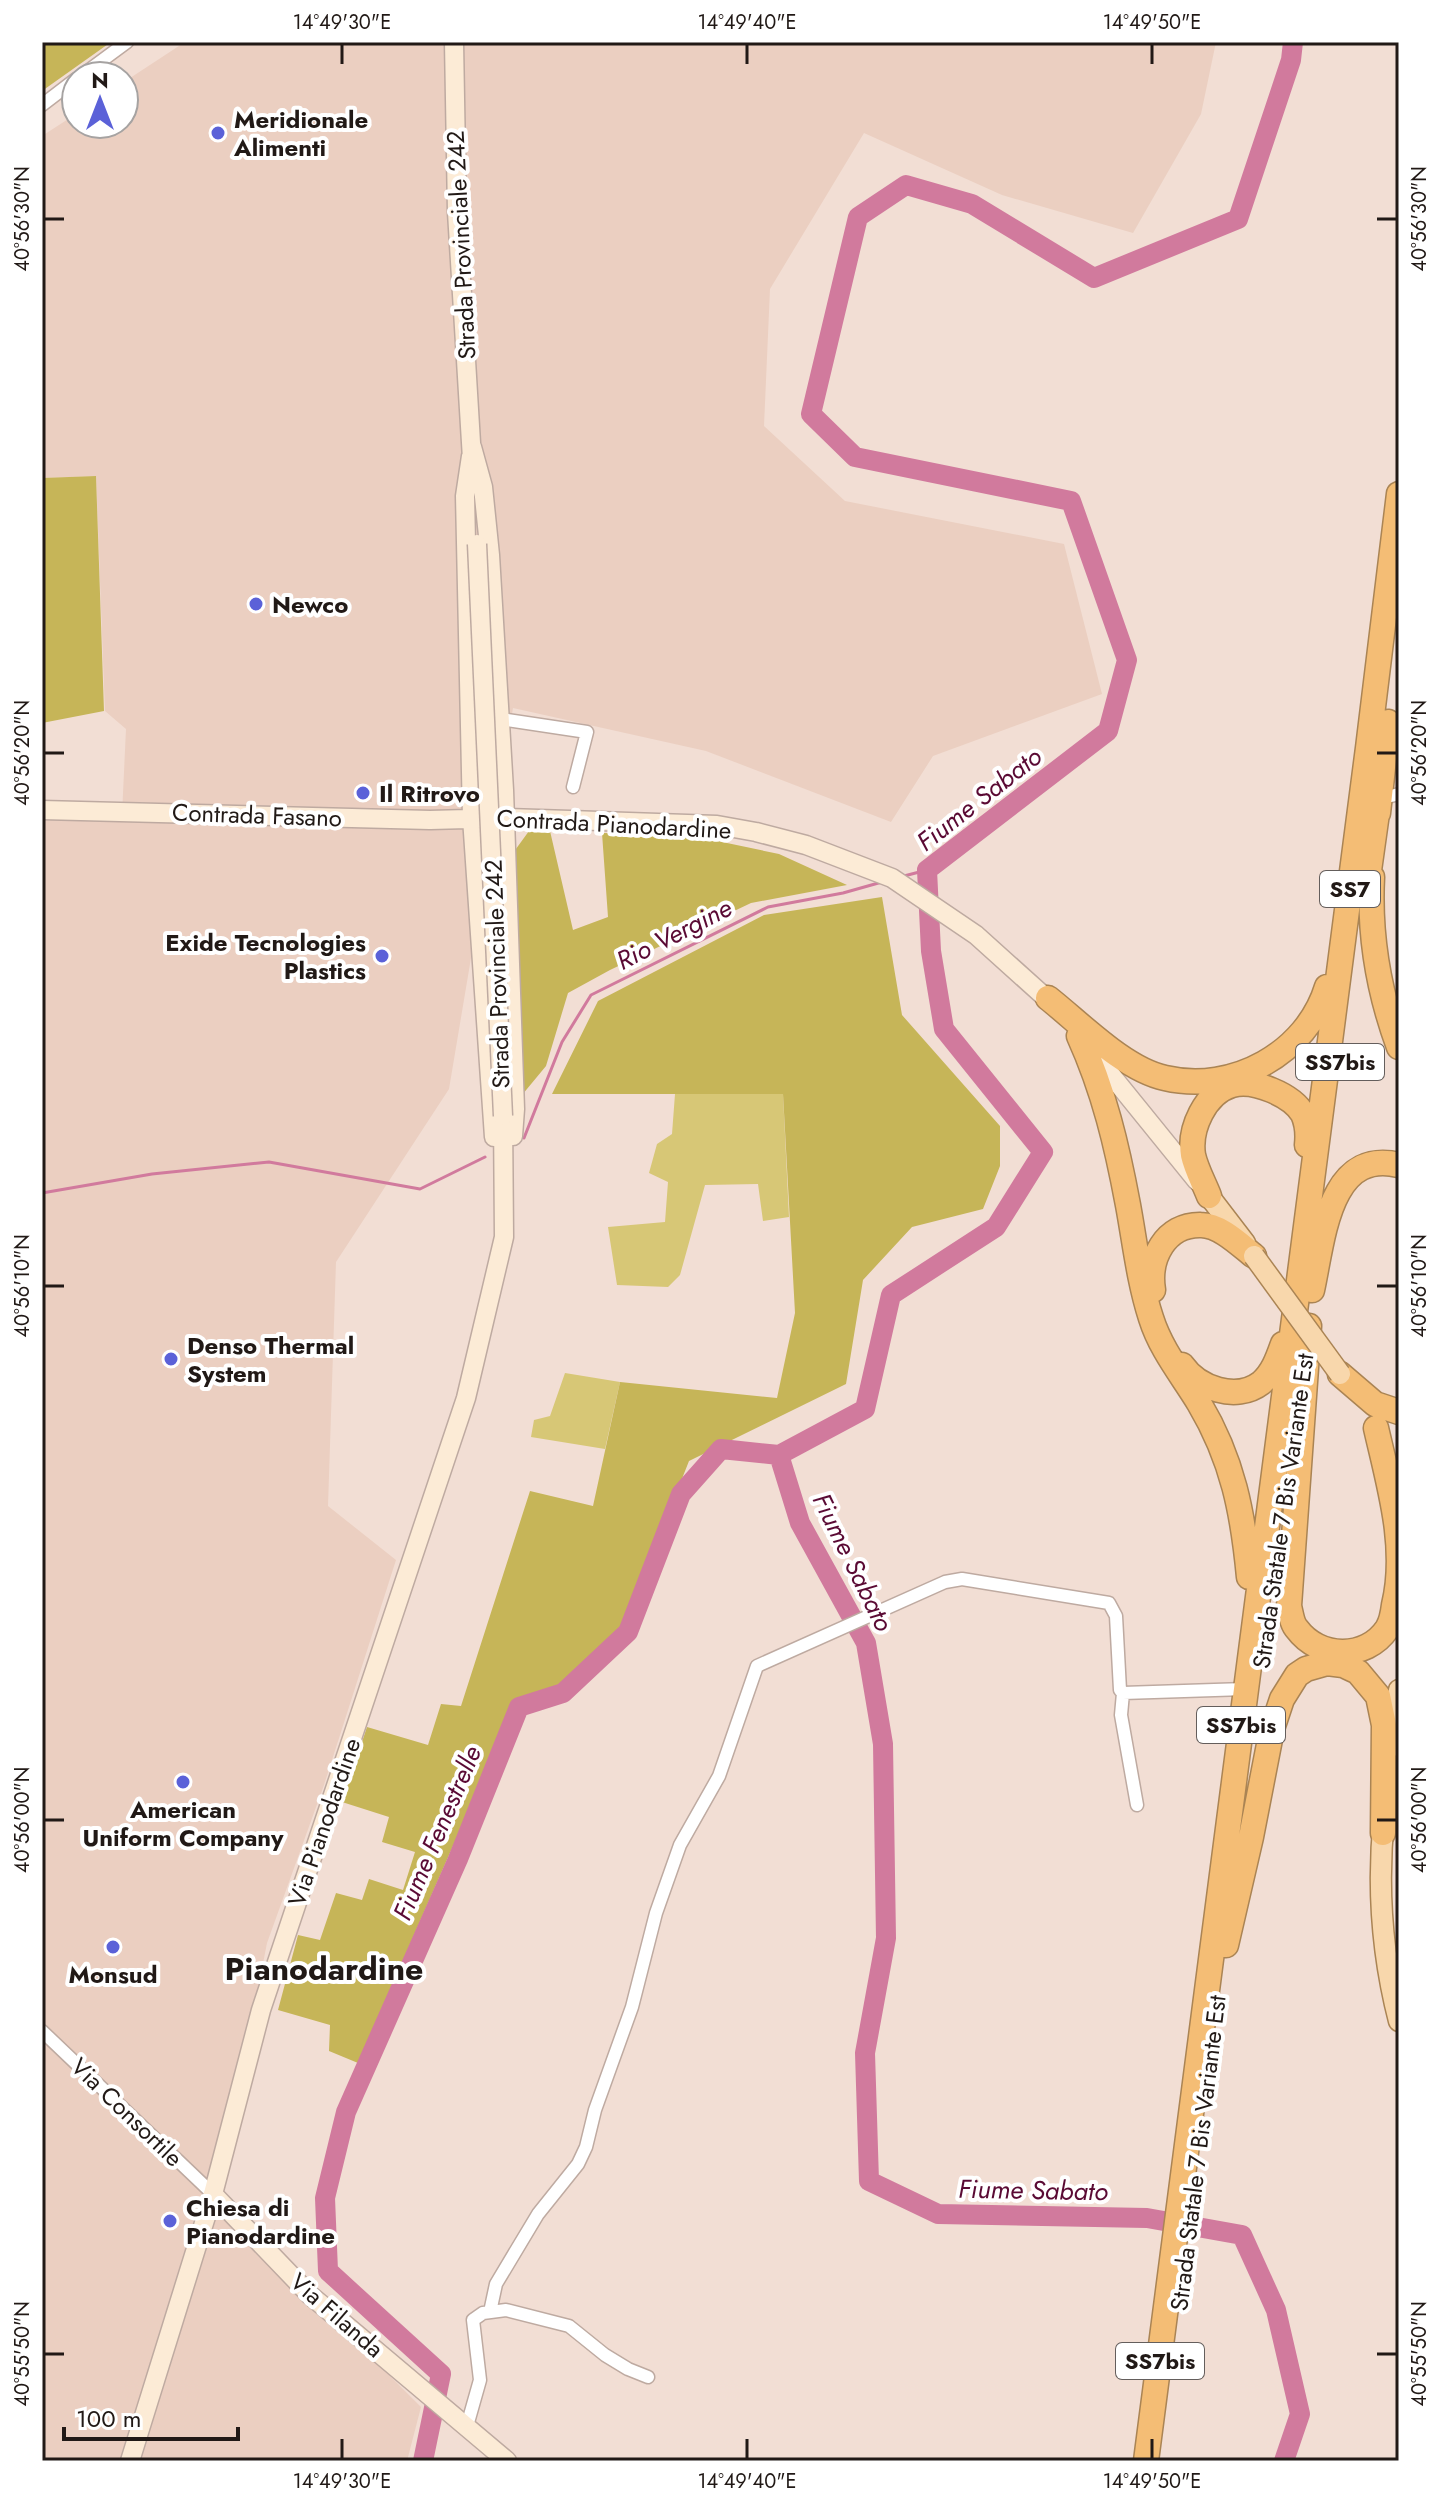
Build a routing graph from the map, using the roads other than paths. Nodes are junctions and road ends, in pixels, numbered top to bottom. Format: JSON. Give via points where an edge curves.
{"nodes":[{"id":1,"x":127,"y":42,"type":"edge"},
{"id":2,"x":454,"y":42,"type":"edge"},
{"id":3,"x":102,"y":60,"type":"edge"},
{"id":4,"x":60,"y":92,"type":"edge"},
{"id":5,"x":42,"y":105,"type":"edge"},
{"id":6,"x":472,"y":447,"type":"junction"},
{"id":7,"x":1399,"y":494,"type":"edge"},
{"id":8,"x":1399,"y":627,"type":"edge"},
{"id":9,"x":501,"y":719,"type":"junction"},
{"id":10,"x":471,"y":781,"type":"junction"},
{"id":11,"x":573,"y":787,"type":"dead end"},
{"id":12,"x":504,"y":790,"type":"junction"},
{"id":13,"x":1389,"y":797,"type":"edge"},
{"id":14,"x":42,"y":810,"type":"edge"},
{"id":15,"x":472,"y":818,"type":"junction"},
{"id":16,"x":505,"y":818,"type":"junction"},
{"id":17,"x":537,"y":819,"type":"junction"},
{"id":18,"x":436,"y":820,"type":"junction"},
{"id":19,"x":506,"y":847,"type":"junction"},
{"id":20,"x":477,"y":863,"type":"junction"},
{"id":21,"x":1351,"y":875,"type":"junction"},
{"id":22,"x":1040,"y":990,"type":"junction"},
{"id":23,"x":1079,"y":1036,"type":"junction"},
{"id":24,"x":1399,"y":1047,"type":"edge"},
{"id":25,"x":1399,"y":1146,"type":"edge"},
{"id":26,"x":1372,"y":1163,"type":"junction"},
{"id":27,"x":1399,"y":1165,"type":"edge"},
{"id":28,"x":505,"y":1182,"type":"junction"},
{"id":29,"x":1209,"y":1196,"type":"junction"},
{"id":30,"x":1306,"y":1219,"type":"junction"},
{"id":31,"x":1254,"y":1256,"type":"junction"},
{"id":32,"x":1305,"y":1287,"type":"junction"},
{"id":33,"x":1309,"y":1326,"type":"junction"},
{"id":34,"x":1340,"y":1374,"type":"junction"},
{"id":35,"x":1399,"y":1412,"type":"edge"},
{"id":36,"x":1376,"y":1428,"type":"junction"},
{"id":37,"x":1399,"y":1488,"type":"edge"},
{"id":38,"x":1251,"y":1647,"type":"junction"},
{"id":39,"x":1245,"y":1689,"type":"junction"},
{"id":40,"x":1399,"y":1690,"type":"edge"},
{"id":41,"x":1123,"y":1693,"type":"junction"},
{"id":42,"x":1399,"y":1726,"type":"edge"},
{"id":43,"x":1390,"y":1762,"type":"junction"},
{"id":44,"x":1137,"y":1805,"type":"dead end"},
{"id":45,"x":1383,"y":1833,"type":"junction"},
{"id":46,"x":1226,"y":1945,"type":"junction"},
{"id":47,"x":1399,"y":2021,"type":"edge"},
{"id":48,"x":42,"y":2031,"type":"edge"},
{"id":49,"x":1190,"y":2168,"type":"junction"},
{"id":50,"x":213,"y":2194,"type":"junction"},
{"id":51,"x":1179,"y":2260,"type":"junction"},
{"id":52,"x":490,"y":2312,"type":"junction"},
{"id":53,"x":648,"y":2377,"type":"dead end"},
{"id":54,"x":467,"y":2426,"type":"junction"},
{"id":55,"x":130,"y":2461,"type":"edge"},
{"id":56,"x":507,"y":2461,"type":"edge"},
{"id":57,"x":1146,"y":2461,"type":"edge"},
{"id":58,"x":1158,"y":2461,"type":"edge"}],
"edges":[{"from":1,"to":3,"type":"street"},
{"from":2,"to":6,"type":"street","name":"Strada Provinciale 242","via":[[457,212]]},
{"from":4,"to":5,"type":"street"},
{"from":6,"to":9,"type":"street","via":[[483,487]]},
{"from":6,"to":10,"type":"street","via":[[465,496]]},
{"from":6,"to":28,"type":"street","name":"Strada Provinciale 242","bridge":true},
{"from":7,"to":21,"type":"highway","number":"SS7"},
{"from":8,"to":13,"type":"highway","number":"SS7"},
{"from":9,"to":11,"type":"street","via":[[587,732]]},
{"from":9,"to":12,"type":"street"},
{"from":10,"to":15,"type":"street"},
{"from":10,"to":18,"type":"street","via":[[460,801]]},
{"from":12,"to":16,"type":"street"},
{"from":12,"to":17,"type":"street"},
{"from":13,"to":24,"type":"highway","number":"SS7","via":[[1370,916]]},
{"from":13,"to":32,"type":"highway","name":"Strada Statale 7 Bis Variante Est","number":"SS7bis"},
{"from":14,"to":18,"type":"street","name":"Contrada Fasano"},
{"from":15,"to":16,"type":"street","name":"Contrada Pianodardine"},
{"from":15,"to":18,"type":"street","name":"Contrada Fasano"},
{"from":15,"to":20,"type":"street"},
{"from":16,"to":17,"type":"street","name":"Contrada Pianodardine"},
{"from":16,"to":19,"type":"street"},
{"from":17,"to":19,"type":"street"},
{"from":17,"to":22,"type":"street","name":"Contrada Pianodardine","via":[[717,825],[806,845],[892,878],[976,935]]},
{"from":18,"to":20,"type":"street","via":[[465,841]]},
{"from":19,"to":28,"type":"street","via":[[515,1109]]},
{"from":20,"to":28,"type":"street","via":[[492,1126]]},
{"from":21,"to":22,"type":"highway","via":[[1320,1008],[1282,1052],[1255,1070],[1198,1081],[1164,1078],[1129,1062]]},
{"from":21,"to":30,"type":"highway","number":"SS7"},
{"from":22,"to":23,"type":"street","name":"Contrada Pianodardine"},
{"from":23,"to":29,"type":"street","name":"Contrada Pianodardine"},
{"from":23,"to":38,"type":"highway","via":[[1109,1113],[1152,1322],[1223,1449],[1237,1491],[1250,1588]]},
{"from":25,"to":26,"type":"highway"},
{"from":26,"to":27,"type":"highway"},
{"from":26,"to":32,"type":"highway","via":[[1357,1168],[1340,1186]]},
{"from":28,"to":50,"type":"street","name":"Via Pianodardine","via":[[504,1237],[466,1398],[261,2010]]},
{"from":29,"to":30,"type":"highway","via":[[1194,1158],[1198,1120],[1205,1105],[1233,1084],[1260,1086],[1274,1090],[1303,1114],[1308,1135]]},
{"from":29,"to":31,"type":"main road","number":"SS7"},
{"from":30,"to":32,"type":"highway","number":"SS7"},
{"from":31,"to":32,"type":"highway","number":"SS7","via":[[1202,1224],[1170,1235],[1158,1247],[1152,1264],[1154,1300],[1175,1356],[1199,1382],[1241,1391],[1260,1383],[1273,1369]]},
{"from":31,"to":34,"type":"main road","number":"SS7","bridge":true},
{"from":32,"to":33,"type":"highway","name":"Strada Statale 7 Bis Variante Est","number":"SS7bis"},
{"from":32,"to":38,"type":"highway","name":"Strada Statale 7 Bis Variante Est","number":"SS7bis"},
{"from":33,"to":36,"type":"highway","via":[[1289,1606],[1295,1628],[1327,1651],[1361,1650],[1377,1640],[1389,1627],[1395,1602],[1394,1504]]},
{"from":33,"to":46,"type":"highway","name":"Strada Statale 7 Bis Variante Est","number":"SS7bis"},
{"from":34,"to":35,"type":"highway","via":[[1375,1404]]},
{"from":34,"to":36,"type":"main road","number":"SS7"},
{"from":36,"to":37,"type":"main road","number":"SS7"},
{"from":38,"to":39,"type":"highway","name":"Strada Statale 7 Bis Variante Est","number":"SS7bis"},
{"from":39,"to":41,"type":"street"},
{"from":39,"to":49,"type":"highway","name":"Strada Statale 7 Bis Variante Est","number":"SS7bis"},
{"from":40,"to":43,"type":"main road"},
{"from":41,"to":44,"type":"street","via":[[1120,1707]]},
{"from":41,"to":52,"type":"street","via":[[1116,1616],[1109,1603],[962,1579],[757,1666],[719,1776],[680,1845],[586,2147],[496,2284]]},
{"from":42,"to":43,"type":"highway"},
{"from":43,"to":45,"type":"main road"},
{"from":45,"to":46,"type":"highway","via":[[1384,1725],[1378,1696],[1358,1672],[1343,1665],[1306,1669],[1282,1699],[1272,1729]]},
{"from":45,"to":47,"type":"main road","via":[[1382,1917]]},
{"from":46,"to":49,"type":"highway","name":"Strada Statale 7 Bis Variante Est","number":"SS7bis"},
{"from":48,"to":50,"type":"street","name":"Via Consortile"},
{"from":49,"to":51,"type":"highway","name":"Strada Statale 7 Bis Variante Est","number":"SS7bis"},
{"from":50,"to":54,"type":"street","name":"Via Filanda","via":[[310,2295]]},
{"from":50,"to":55,"type":"street","name":"Via Pianodardine"},
{"from":51,"to":57,"type":"highway","name":"Strada Statale 7 Bis Variante Est","number":"SS7bis"},
{"from":51,"to":58,"type":"highway","name":"Strada Statale 7 Bis Variante Est","number":"SS7bis"},
{"from":52,"to":53,"type":"street","via":[[506,2310],[569,2326],[605,2355]]},
{"from":52,"to":54,"type":"street","via":[[473,2320],[480,2380]]},
{"from":54,"to":56,"type":"street"}]}
